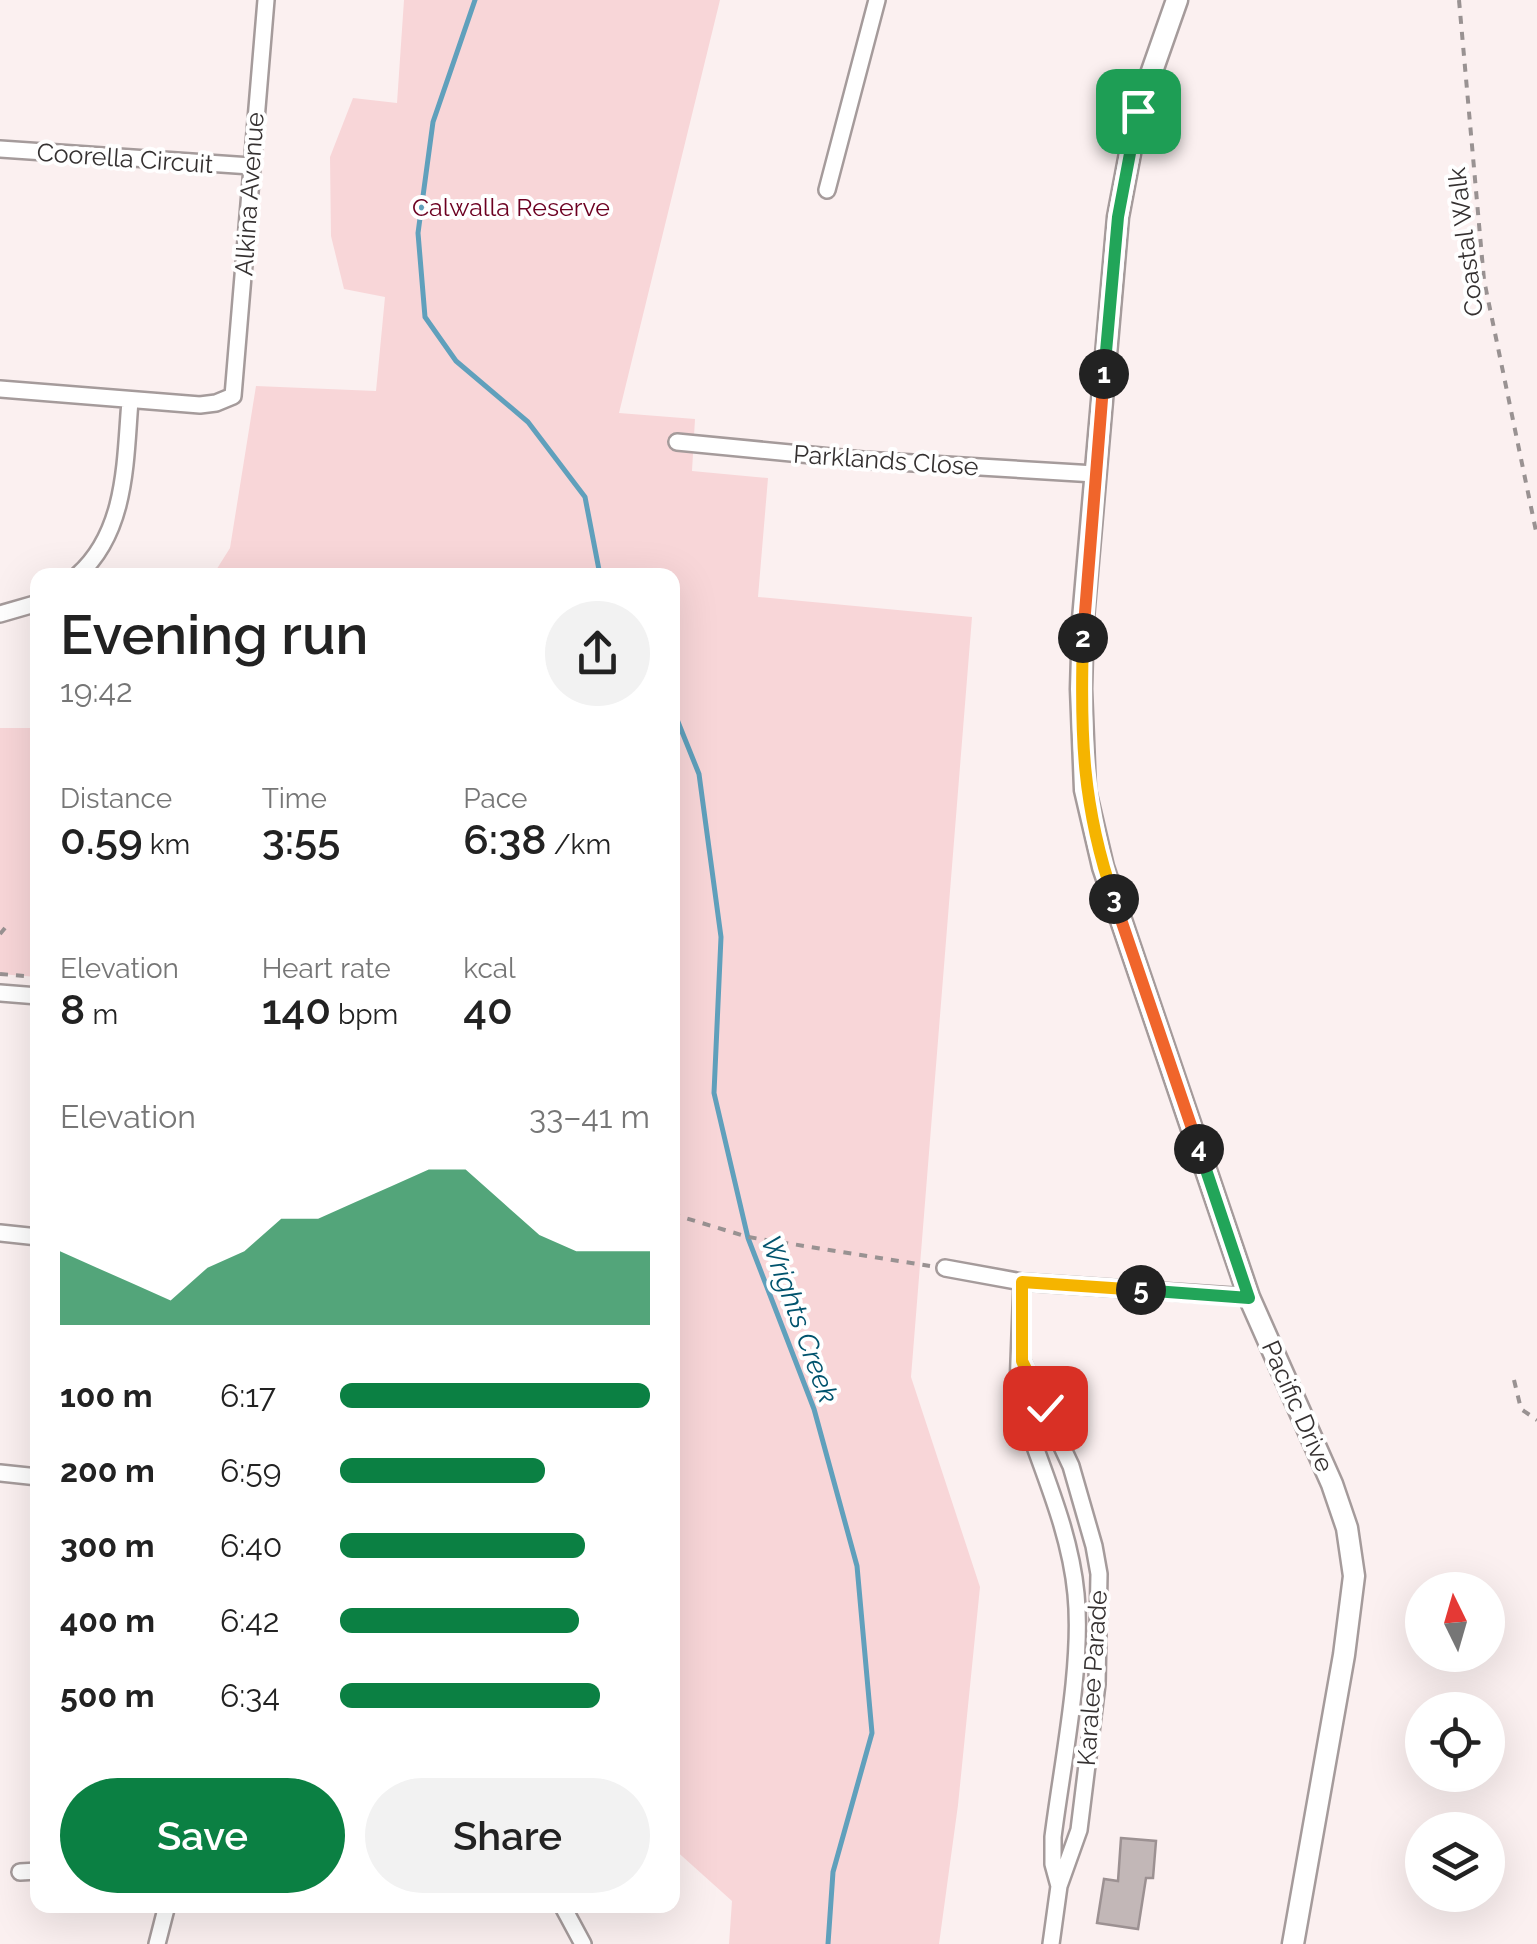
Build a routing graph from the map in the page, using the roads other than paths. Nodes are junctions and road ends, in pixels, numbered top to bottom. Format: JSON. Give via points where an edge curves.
{"nodes":[{"id":1,"x":266,"y":0,"type":"edge"},
{"id":2,"x":877,"y":0,"type":"edge"},
{"id":3,"x":1177,"y":0,"type":"edge"},
{"id":4,"x":0,"y":150,"type":"edge"},
{"id":5,"x":251,"y":166,"type":"junction"},
{"id":6,"x":826,"y":190,"type":"dead end"},
{"id":7,"x":0,"y":390,"type":"edge"},
{"id":8,"x":130,"y":401,"type":"junction"},
{"id":9,"x":678,"y":442,"type":"dead end"},
{"id":10,"x":1095,"y":474,"type":"junction"},
{"id":11,"x":83,"y":568,"type":"edge"},
{"id":12,"x":30,"y":605,"type":"edge"},
{"id":13,"x":0,"y":614,"type":"edge"},
{"id":14,"x":0,"y":993,"type":"edge"},
{"id":15,"x":30,"y":995,"type":"edge"},
{"id":16,"x":0,"y":1233,"type":"edge"},
{"id":17,"x":30,"y":1236,"type":"edge"},
{"id":18,"x":944,"y":1268,"type":"road end"},
{"id":19,"x":1022,"y":1282,"type":"junction"},
{"id":20,"x":1249,"y":1298,"type":"junction"},
{"id":21,"x":1022,"y":1361,"type":"junction"},
{"id":22,"x":0,"y":1473,"type":"edge"},
{"id":23,"x":30,"y":1476,"type":"edge"},
{"id":24,"x":30,"y":1871,"type":"edge"},
{"id":25,"x":20,"y":1872,"type":"dead end"},
{"id":26,"x":1058,"y":1886,"type":"junction"},
{"id":27,"x":165,"y":1913,"type":"edge"},
{"id":28,"x":566,"y":1913,"type":"edge"},
{"id":29,"x":157,"y":1944,"type":"edge"},
{"id":30,"x":583,"y":1944,"type":"edge"},
{"id":31,"x":1051,"y":1944,"type":"edge"},
{"id":32,"x":1293,"y":1944,"type":"edge"}],
"edges":[{"from":1,"to":5,"type":"street","name":"Alkina Avenue"},
{"from":2,"to":6,"type":"street"},
{"from":3,"to":10,"type":"street","name":"Pacific Drive","via":[[1138,111],[1118,217]]},
{"from":4,"to":5,"type":"street","name":"Coorella Circuit"},
{"from":5,"to":8,"type":"street","name":"Alkina Avenue","via":[[232,396],[216,403]]},
{"from":7,"to":8,"type":"street"},
{"from":8,"to":11,"type":"street","via":[[115,516]]},
{"from":9,"to":10,"type":"street","name":"Parklands Close"},
{"from":10,"to":20,"type":"street","name":"Pacific Drive","via":[[1084,619],[1085,790],[1102,866]]},
{"from":12,"to":13,"type":"street"},
{"from":14,"to":15,"type":"street"},
{"from":16,"to":17,"type":"street"},
{"from":18,"to":19,"type":"street"},
{"from":19,"to":20,"type":"street"},
{"from":19,"to":21,"type":"street","name":"Karalee Parade"},
{"from":20,"to":32,"type":"street","name":"Pacific Drive","via":[[1332,1484],[1354,1576]]},
{"from":21,"to":26,"type":"street","name":"Karalee Parade","via":[[1022,1410],[1067,1543],[1076,1594],[1053,1838]]},
{"from":21,"to":26,"type":"street","name":"Karalee Parade","via":[[1071,1466],[1099,1574],[1097,1684],[1079,1830]]},
{"from":22,"to":23,"type":"street"},
{"from":24,"to":25,"type":"street"},
{"from":26,"to":31,"type":"street","name":"Karalee Parade"},
{"from":27,"to":29,"type":"street"},
{"from":28,"to":30,"type":"street"}]}
